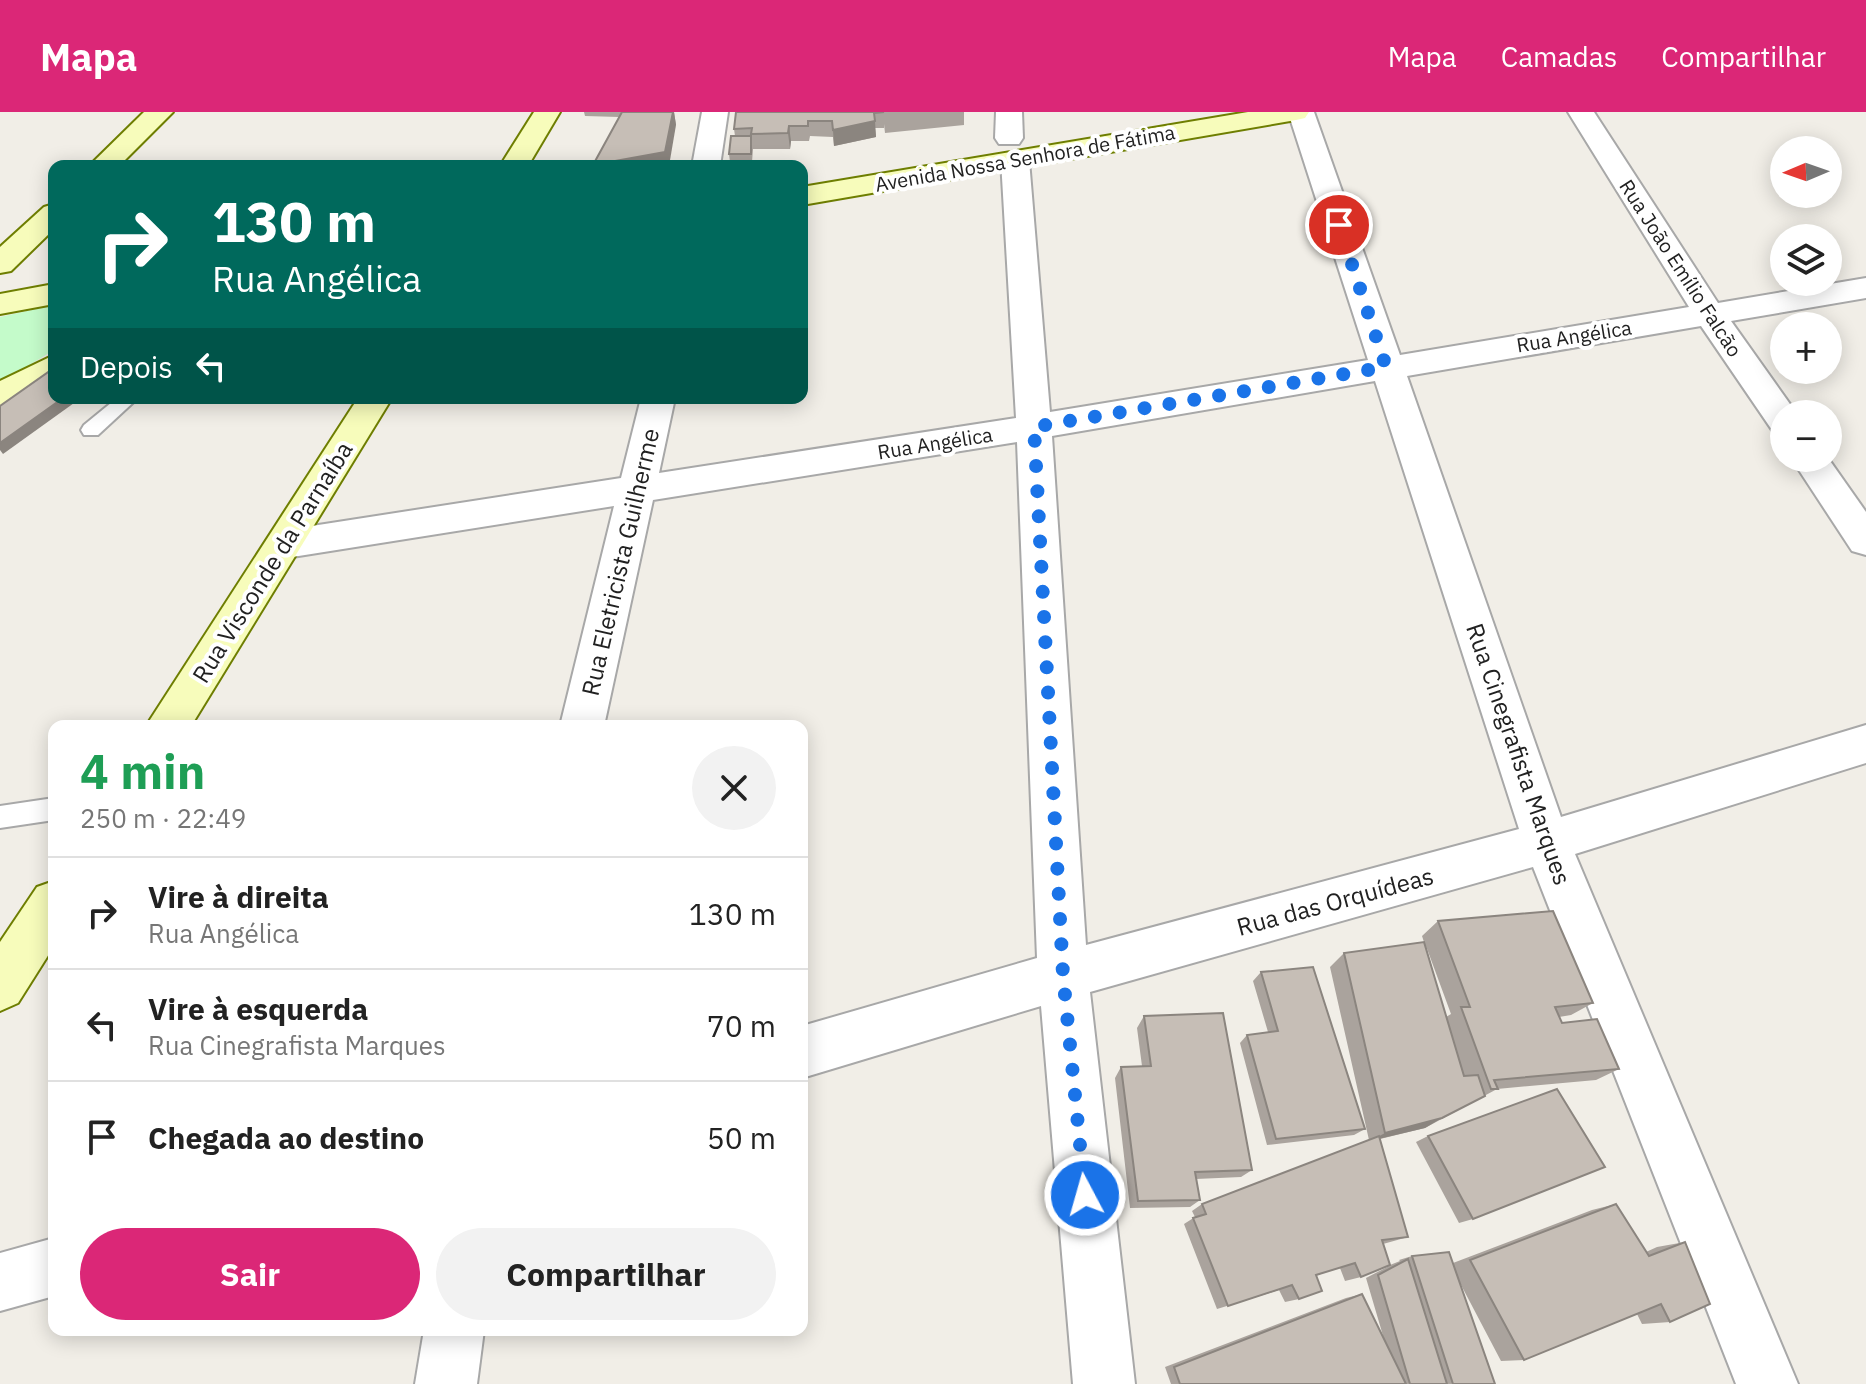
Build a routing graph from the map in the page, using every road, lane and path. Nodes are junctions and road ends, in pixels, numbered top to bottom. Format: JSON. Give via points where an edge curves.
{"nodes":[{"id":1,"x":160,"y":112,"type":"edge"},
{"id":2,"x":547,"y":112,"type":"edge"},
{"id":3,"x":715,"y":112,"type":"edge"},
{"id":4,"x":1161,"y":112,"type":"edge"},
{"id":5,"x":1298,"y":112,"type":"edge"},
{"id":6,"x":1581,"y":112,"type":"edge"},
{"id":7,"x":1011,"y":137,"type":"edge"},
{"id":8,"x":109,"y":160,"type":"edge"},
{"id":9,"x":518,"y":160,"type":"edge"},
{"id":10,"x":707,"y":160,"type":"edge"},
{"id":11,"x":808,"y":170,"type":"edge"},
{"id":12,"x":808,"y":194,"type":"edge"},
{"id":13,"x":48,"y":219,"type":"edge"},
{"id":14,"x":0,"y":264,"type":"edge"},
{"id":15,"x":1866,"y":288,"type":"edge"},
{"id":16,"x":43,"y":296,"type":"edge"},
{"id":17,"x":0,"y":304,"type":"edge"},
{"id":18,"x":1709,"y":313,"type":"junction"},
{"id":19,"x":1386,"y":367,"type":"junction"},
{"id":20,"x":48,"y":369,"type":"edge"},
{"id":21,"x":0,"y":396,"type":"edge"},
{"id":22,"x":1770,"y":402,"type":"edge"},
{"id":23,"x":122,"y":404,"type":"edge"},
{"id":24,"x":371,"y":404,"type":"edge"},
{"id":25,"x":657,"y":404,"type":"edge"},
{"id":26,"x":1034,"y":427,"type":"junction"},
{"id":27,"x":91,"y":430,"type":"dead end"},
{"id":28,"x":1819,"y":472,"type":"edge"},
{"id":29,"x":638,"y":490,"type":"junction"},
{"id":30,"x":1866,"y":541,"type":"edge"},
{"id":31,"x":286,"y":544,"type":"junction"},
{"id":32,"x":172,"y":720,"type":"edge"},
{"id":33,"x":583,"y":720,"type":"edge"},
{"id":34,"x":1866,"y":744,"type":"edge"},
{"id":35,"x":48,"y":810,"type":"edge"},
{"id":36,"x":0,"y":817,"type":"edge"},
{"id":37,"x":1547,"y":842,"type":"junction"},
{"id":38,"x":48,"y":912,"type":"edge"},
{"id":39,"x":1063,"y":975,"type":"junction"},
{"id":40,"x":0,"y":986,"type":"edge"},
{"id":41,"x":808,"y":1050,"type":"edge"},
{"id":42,"x":48,"y":1269,"type":"edge"},
{"id":43,"x":0,"y":1282,"type":"edge"},
{"id":44,"x":453,"y":1336,"type":"edge"},
{"id":45,"x":446,"y":1384,"type":"edge"},
{"id":46,"x":1104,"y":1384,"type":"edge"},
{"id":47,"x":1767,"y":1384,"type":"edge"}],
"edges":[{"from":1,"to":8,"type":"main road"},
{"from":2,"to":9,"type":"main road"},
{"from":3,"to":10,"type":"street"},
{"from":4,"to":7,"type":"main road","name":"Avenida Nossa Senhora de Fátima"},
{"from":5,"to":7,"type":"main road","name":"Avenida Nossa Senhora de Fátima"},
{"from":5,"to":19,"type":"street","name":"Rua Cinegrafista Marques"},
{"from":6,"to":18,"type":"street","name":"Rua João Emílio Falcão"},
{"from":7,"to":11,"type":"main road","name":"Avenida Nossa Senhora de Fátima"},
{"from":7,"to":12,"type":"main road","name":"Avenida Nossa Senhora de Fátima"},
{"from":7,"to":26,"type":"street"},
{"from":13,"to":14,"type":"main road"},
{"from":15,"to":18,"type":"street","name":"Rua Angélica"},
{"from":16,"to":17,"type":"main road"},
{"from":18,"to":19,"type":"street","name":"Rua Angélica"},
{"from":18,"to":22,"type":"street","name":"Rua João Emílio Falcão"},
{"from":19,"to":26,"type":"street","name":"Rua Angélica"},
{"from":19,"to":37,"type":"street","name":"Rua Cinegrafista Marques"},
{"from":20,"to":21,"type":"main road"},
{"from":23,"to":27,"type":"lane"},
{"from":24,"to":31,"type":"main road","name":"Rua Visconde da Parnaíba"},
{"from":25,"to":29,"type":"street","name":"Rua Eletricista Guilherme"},
{"from":26,"to":29,"type":"street","name":"Rua Angélica"},
{"from":26,"to":39,"type":"street"},
{"from":28,"to":30,"type":"street"},
{"from":29,"to":31,"type":"street","name":"Rua Angélica"},
{"from":29,"to":33,"type":"street","name":"Rua Eletricista Guilherme"},
{"from":31,"to":32,"type":"main road","name":"Rua Visconde da Parnaíba"},
{"from":34,"to":37,"type":"street","name":"Rua das Orquídeas"},
{"from":35,"to":36,"type":"lane"},
{"from":37,"to":39,"type":"street","name":"Rua das Orquídeas"},
{"from":37,"to":47,"type":"street","name":"Rua Cinegrafista Marques"},
{"from":38,"to":40,"type":"main road"},
{"from":39,"to":41,"type":"street","name":"Rua das Orquídeas"},
{"from":39,"to":46,"type":"street"},
{"from":42,"to":43,"type":"street"},
{"from":44,"to":45,"type":"street"}]}
